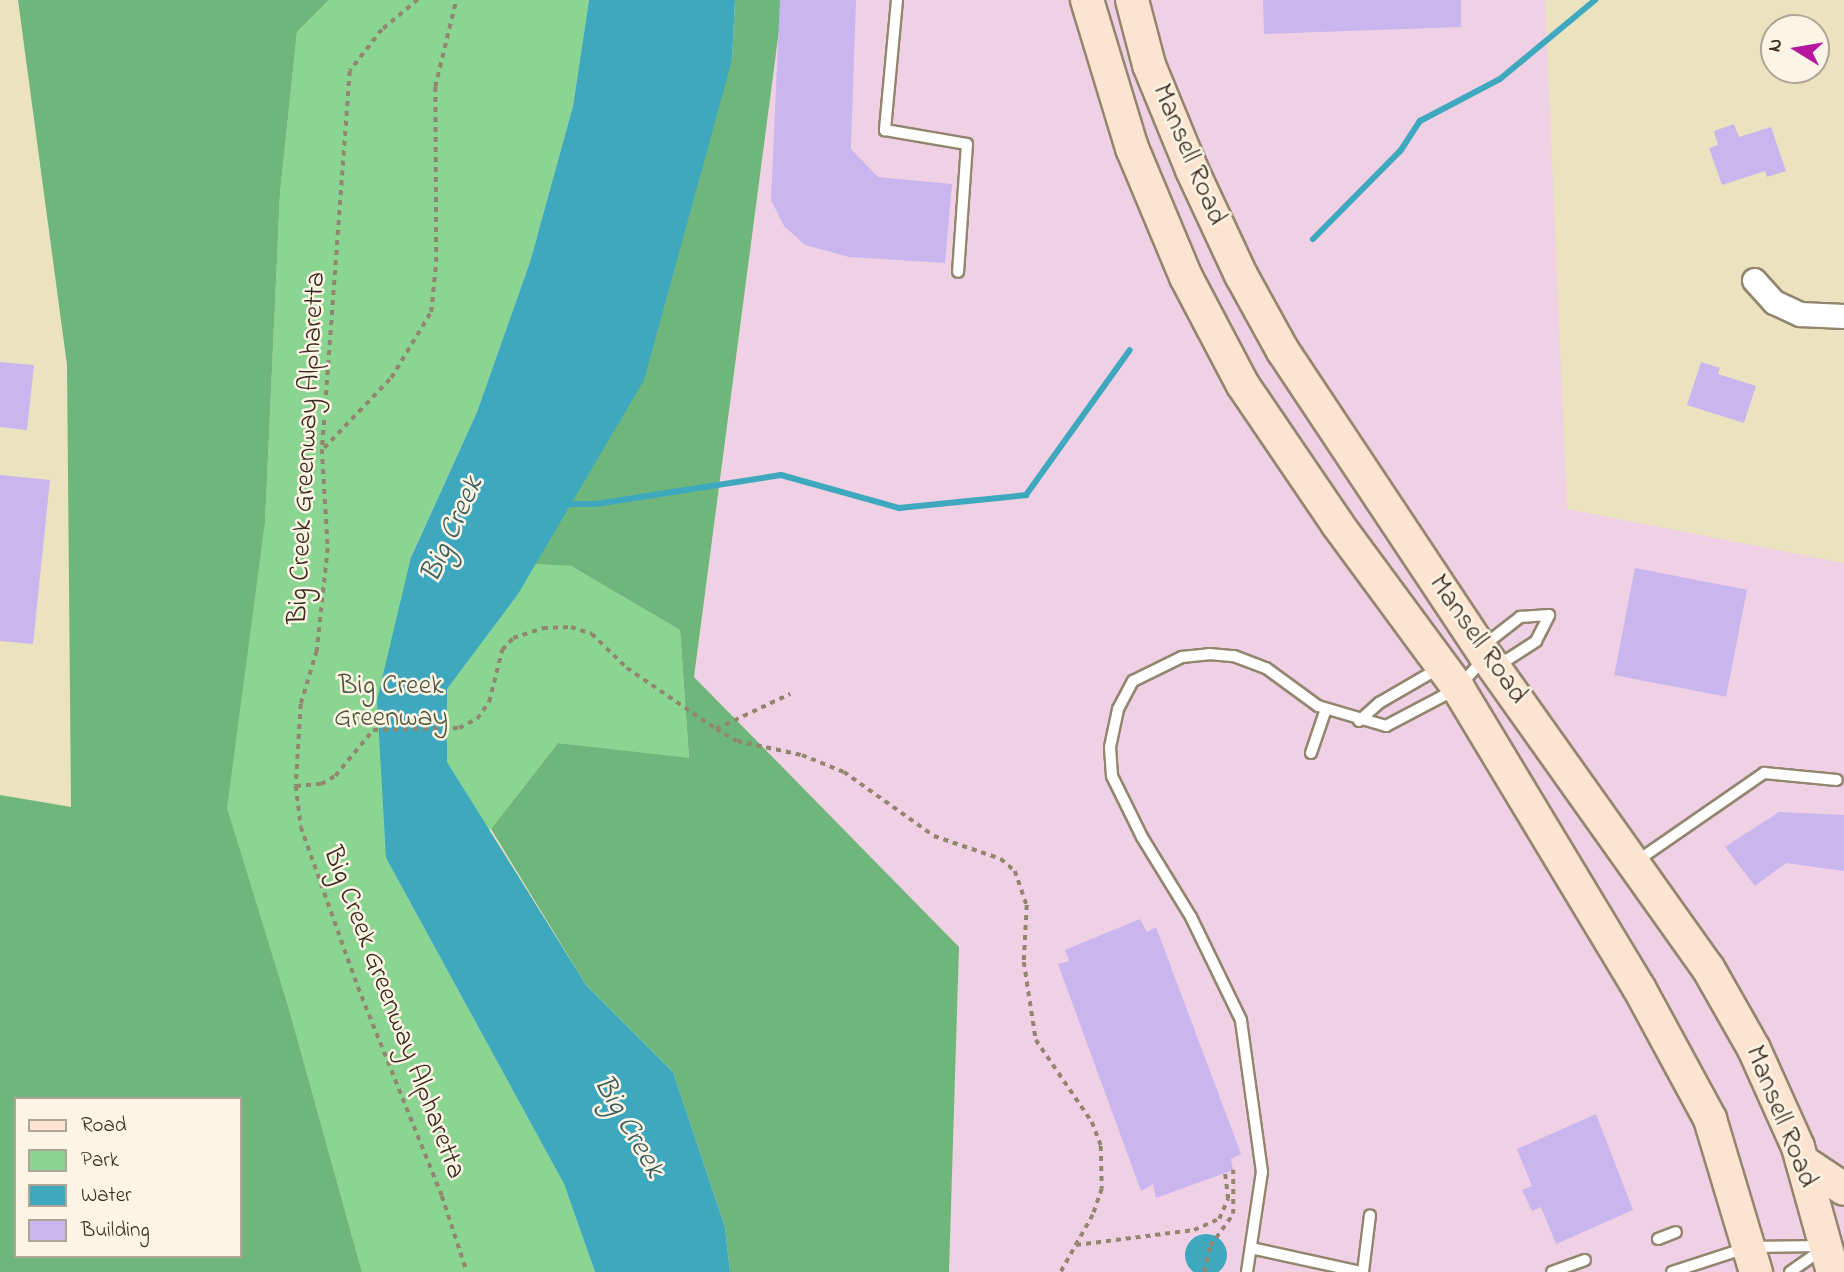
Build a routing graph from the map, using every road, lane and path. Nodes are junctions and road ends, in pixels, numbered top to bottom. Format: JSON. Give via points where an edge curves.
{"nodes":[{"id":1,"x":418,"y":0,"type":"edge"},
{"id":2,"x":456,"y":0,"type":"edge"},
{"id":3,"x":897,"y":0,"type":"edge"},
{"id":4,"x":1087,"y":0,"type":"edge"},
{"id":5,"x":1132,"y":0,"type":"edge"},
{"id":6,"x":958,"y":272,"type":"dead end"},
{"id":7,"x":1755,"y":280,"type":"dead end"},
{"id":8,"x":1844,"y":316,"type":"edge"},
{"id":9,"x":322,"y":449,"type":"junction"},
{"id":10,"x":1486,"y":656,"type":"junction"},
{"id":11,"x":1451,"y":677,"type":"junction"},
{"id":12,"x":790,"y":694,"type":"dead end"},
{"id":13,"x":1326,"y":709,"type":"junction"},
{"id":14,"x":1359,"y":721,"type":"junction"},
{"id":15,"x":716,"y":729,"type":"junction"},
{"id":16,"x":1311,"y":753,"type":"dead end"},
{"id":17,"x":1837,"y":780,"type":"dead end"},
{"id":18,"x":296,"y":786,"type":"junction"},
{"id":19,"x":1635,"y":862,"type":"junction"},
{"id":20,"x":1802,"y":1161,"type":"junction"},
{"id":21,"x":1233,"y":1170,"type":"dead end"},
{"id":22,"x":1225,"y":1173,"type":"dead end"},
{"id":23,"x":1844,"y":1189,"type":"edge"},
{"id":24,"x":1370,"y":1215,"type":"dead end"},
{"id":25,"x":1676,"y":1232,"type":"dead end"},
{"id":26,"x":1657,"y":1239,"type":"dead end"},
{"id":27,"x":1076,"y":1245,"type":"junction"},
{"id":28,"x":1251,"y":1248,"type":"junction"},
{"id":29,"x":1835,"y":1252,"type":"edge"},
{"id":30,"x":1585,"y":1260,"type":"dead end"},
{"id":31,"x":1753,"y":1260,"type":"edge"},
{"id":32,"x":1678,"y":1271,"type":"edge"},
{"id":33,"x":467,"y":1272,"type":"edge"},
{"id":34,"x":1061,"y":1272,"type":"edge"},
{"id":35,"x":1204,"y":1272,"type":"edge"},
{"id":36,"x":1247,"y":1272,"type":"edge"},
{"id":37,"x":1362,"y":1272,"type":"edge"},
{"id":38,"x":1552,"y":1272,"type":"edge"},
{"id":39,"x":1790,"y":1272,"type":"edge"}],
"edges":[{"from":1,"to":9,"type":"path","name":"Big Creek Greenway Alpharetta","via":[[382,30],[350,71]]},
{"from":2,"to":9,"type":"path","via":[[435,87],[436,262],[431,312],[391,378]]},
{"from":3,"to":6,"type":"lane","via":[[885,130],[967,144]]},
{"from":4,"to":11,"type":"main road","name":"Mansell Road","via":[[1132,148],[1186,277],[1237,373],[1338,525]]},
{"from":5,"to":10,"type":"main road","name":"Mansell Road","via":[[1149,65],[1241,275],[1291,362]]},
{"from":7,"to":8,"type":"street","via":[[1774,303],[1800,314]]},
{"from":9,"to":18,"type":"path","name":"Big Creek Greenway Alpharetta","via":[[328,548],[317,651],[301,704]]},
{"from":10,"to":10,"type":"lane","via":[[1507,660],[1536,641],[1549,615],[1520,617],[1492,639]]},
{"from":10,"to":11,"type":"lane"},
{"from":10,"to":19,"type":"main road","name":"Mansell Road"},
{"from":11,"to":14,"type":"lane","via":[[1379,703]]},
{"from":11,"to":14,"type":"lane","via":[[1386,726]]},
{"from":11,"to":31,"type":"main road","name":"Mansell Road","via":[[1556,844],[1710,1119]]},
{"from":12,"to":15,"type":"path"},
{"from":13,"to":14,"type":"lane"},
{"from":13,"to":16,"type":"lane"},
{"from":13,"to":28,"type":"lane","via":[[1294,684],[1234,656],[1182,657],[1133,681],[1118,709],[1110,747],[1112,776],[1142,837],[1192,917],[1241,1020],[1262,1172]]},
{"from":15,"to":18,"type":"path","via":[[627,668],[592,634],[557,626],[513,638],[502,650],[483,712],[459,728],[373,730],[335,776],[321,784]]},
{"from":15,"to":27,"type":"path","via":[[737,741],[802,755],[844,772],[934,836],[1001,859],[1015,871],[1027,905],[1024,962],[1036,1040],[1092,1122],[1101,1146],[1102,1189]]},
{"from":17,"to":19,"type":"lane","via":[[1764,773]]},
{"from":18,"to":33,"type":"path","name":"Big Creek Greenway Alpharetta","via":[[301,827]]},
{"from":19,"to":20,"type":"main road","name":"Mansell Road","via":[[1708,968],[1755,1049]]},
{"from":20,"to":23,"type":"main road"},
{"from":20,"to":29,"type":"main road","name":"Mansell Road"},
{"from":21,"to":35,"type":"path","via":[[1233,1214],[1210,1246]]},
{"from":22,"to":27,"type":"path","via":[[1228,1199],[1219,1219],[1194,1230]]},
{"from":24,"to":37,"type":"lane"},
{"from":25,"to":26,"type":"lane"},
{"from":27,"to":34,"type":"path"},
{"from":28,"to":36,"type":"lane"},
{"from":28,"to":37,"type":"lane"},
{"from":29,"to":31,"type":"lane"},
{"from":29,"to":39,"type":"lane"},
{"from":30,"to":38,"type":"lane"},
{"from":31,"to":32,"type":"lane"}]}
